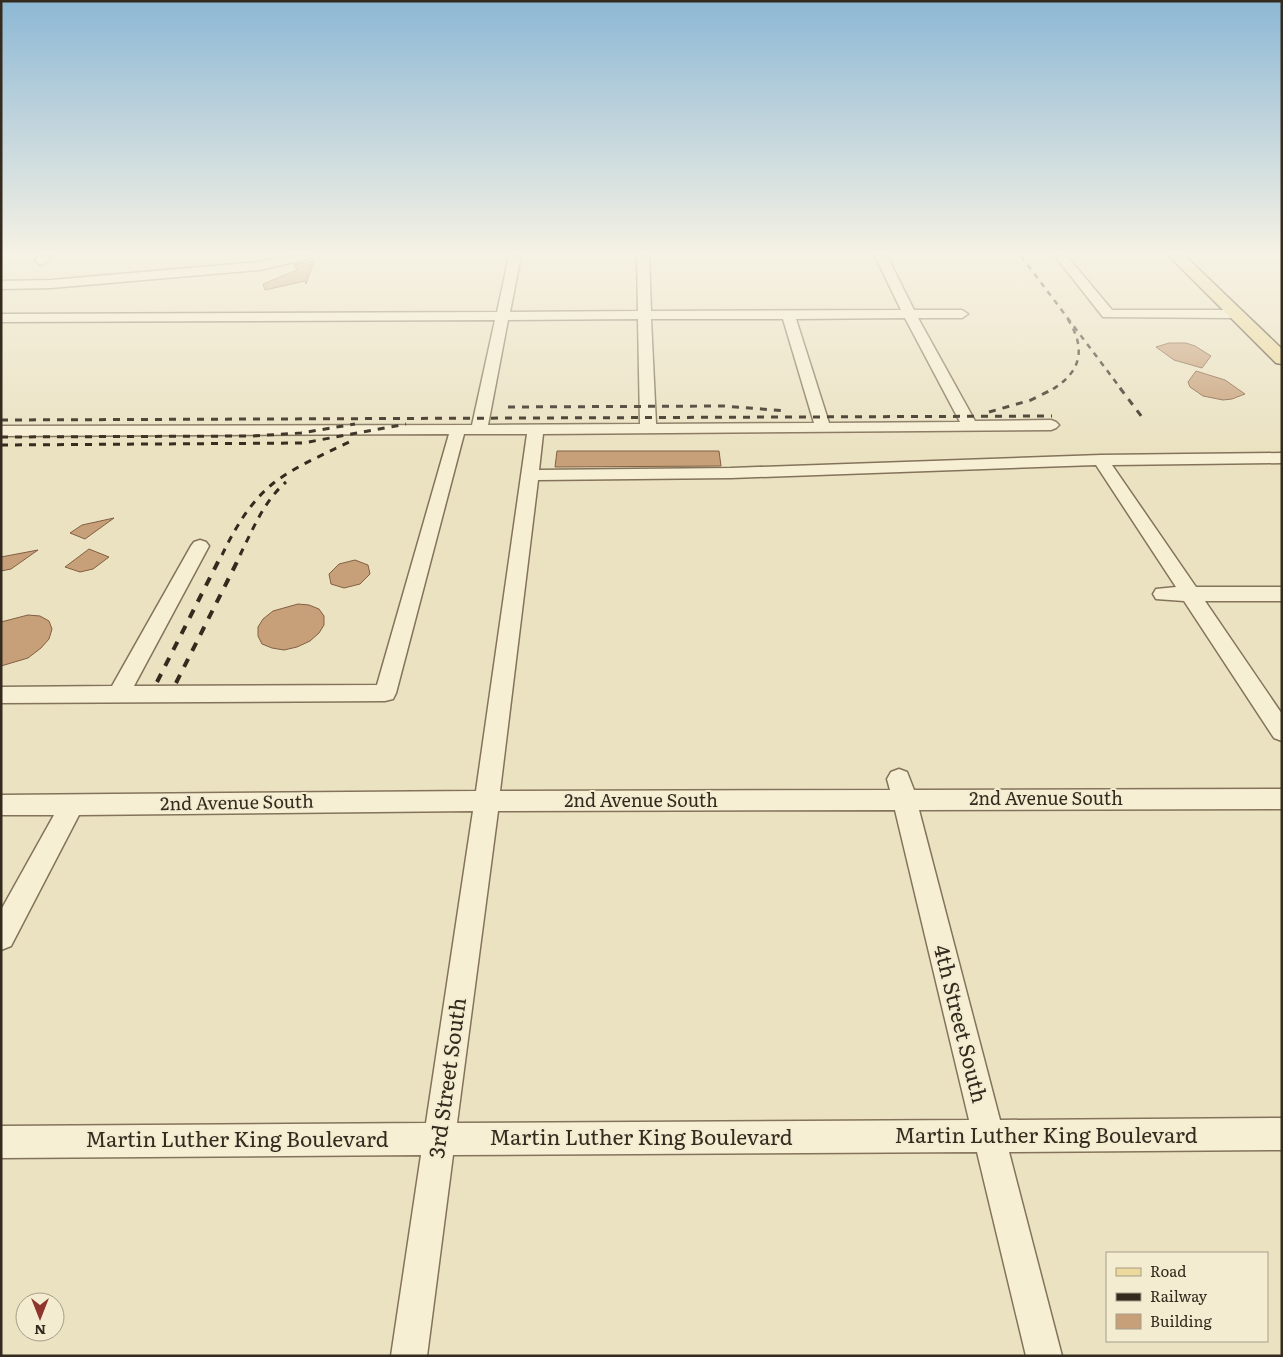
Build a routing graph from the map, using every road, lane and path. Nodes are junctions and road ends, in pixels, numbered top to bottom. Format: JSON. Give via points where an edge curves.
{"nodes":[{"id":1,"x":500,"y":319,"type":"edge"},
{"id":2,"x":645,"y":319,"type":"edge"},
{"id":3,"x":789,"y":319,"type":"edge"},
{"id":4,"x":912,"y":319,"type":"edge"},
{"id":5,"x":1241,"y":319,"type":"edge"},
{"id":6,"x":1282,"y":359,"type":"edge"},
{"id":7,"x":1051,"y":425,"type":"dead end"},
{"id":8,"x":970,"y":426,"type":"junction"},
{"id":9,"x":536,"y":428,"type":"junction"},
{"id":10,"x":648,"y":428,"type":"junction"},
{"id":11,"x":823,"y":428,"type":"junction"},
{"id":12,"x":458,"y":429,"type":"junction"},
{"id":13,"x":479,"y":429,"type":"junction"},
{"id":14,"x":1,"y":431,"type":"edge"},
{"id":15,"x":1282,"y":458,"type":"edge"},
{"id":16,"x":1101,"y":460,"type":"junction"},
{"id":17,"x":530,"y":475,"type":"junction"},
{"id":18,"x":200,"y":546,"type":"dead end"},
{"id":19,"x":1163,"y":594,"type":"dead end"},
{"id":20,"x":1191,"y":594,"type":"junction"},
{"id":21,"x":1282,"y":594,"type":"edge"},
{"id":22,"x":119,"y":693,"type":"junction"},
{"id":23,"x":1,"y":695,"type":"edge"},
{"id":24,"x":1282,"y":732,"type":"edge"},
{"id":25,"x":901,"y":789,"type":"junction"},
{"id":26,"x":1282,"y":798,"type":"edge"},
{"id":27,"x":487,"y":801,"type":"junction"},
{"id":28,"x":1,"y":805,"type":"edge"},
{"id":29,"x":72,"y":805,"type":"junction"},
{"id":30,"x":1,"y":937,"type":"edge"},
{"id":31,"x":1282,"y":1134,"type":"edge"},
{"id":32,"x":988,"y":1136,"type":"junction"},
{"id":33,"x":439,"y":1139,"type":"junction"},
{"id":34,"x":1,"y":1142,"type":"edge"},
{"id":35,"x":409,"y":1356,"type":"edge"},
{"id":36,"x":1044,"y":1356,"type":"edge"}],
"edges":[{"from":1,"to":13,"type":"street"},
{"from":2,"to":10,"type":"street"},
{"from":3,"to":11,"type":"street"},
{"from":4,"to":8,"type":"street"},
{"from":5,"to":6,"type":"main road"},
{"from":7,"to":8,"type":"street"},
{"from":8,"to":11,"type":"street"},
{"from":9,"to":10,"type":"street"},
{"from":9,"to":13,"type":"street"},
{"from":9,"to":17,"type":"street","name":"3rd Street South"},
{"from":10,"to":11,"type":"street"},
{"from":12,"to":13,"type":"street"},
{"from":12,"to":14,"type":"street"},
{"from":12,"to":22,"type":"street","via":[[385,693]]},
{"from":15,"to":16,"type":"street"},
{"from":16,"to":17,"type":"street","via":[[740,473]]},
{"from":16,"to":20,"type":"street"},
{"from":17,"to":27,"type":"street","name":"3rd Street South"},
{"from":18,"to":22,"type":"street"},
{"from":19,"to":20,"type":"street"},
{"from":20,"to":21,"type":"street"},
{"from":20,"to":24,"type":"street"},
{"from":22,"to":23,"type":"street"},
{"from":25,"to":26,"type":"street","name":"2nd Avenue South"},
{"from":25,"to":27,"type":"street","name":"2nd Avenue South"},
{"from":25,"to":32,"type":"street","name":"4th Street South"},
{"from":27,"to":29,"type":"street","name":"2nd Avenue South"},
{"from":27,"to":33,"type":"street","name":"3rd Street South"},
{"from":28,"to":29,"type":"street","name":"2nd Avenue South"},
{"from":29,"to":30,"type":"street"},
{"from":31,"to":32,"type":"street","name":"Martin Luther King Boulevard"},
{"from":32,"to":33,"type":"street","name":"Martin Luther King Boulevard"},
{"from":32,"to":36,"type":"street","name":"4th Street South"},
{"from":33,"to":34,"type":"street","name":"Martin Luther King Boulevard"},
{"from":33,"to":35,"type":"street","name":"3rd Street South"}]}
